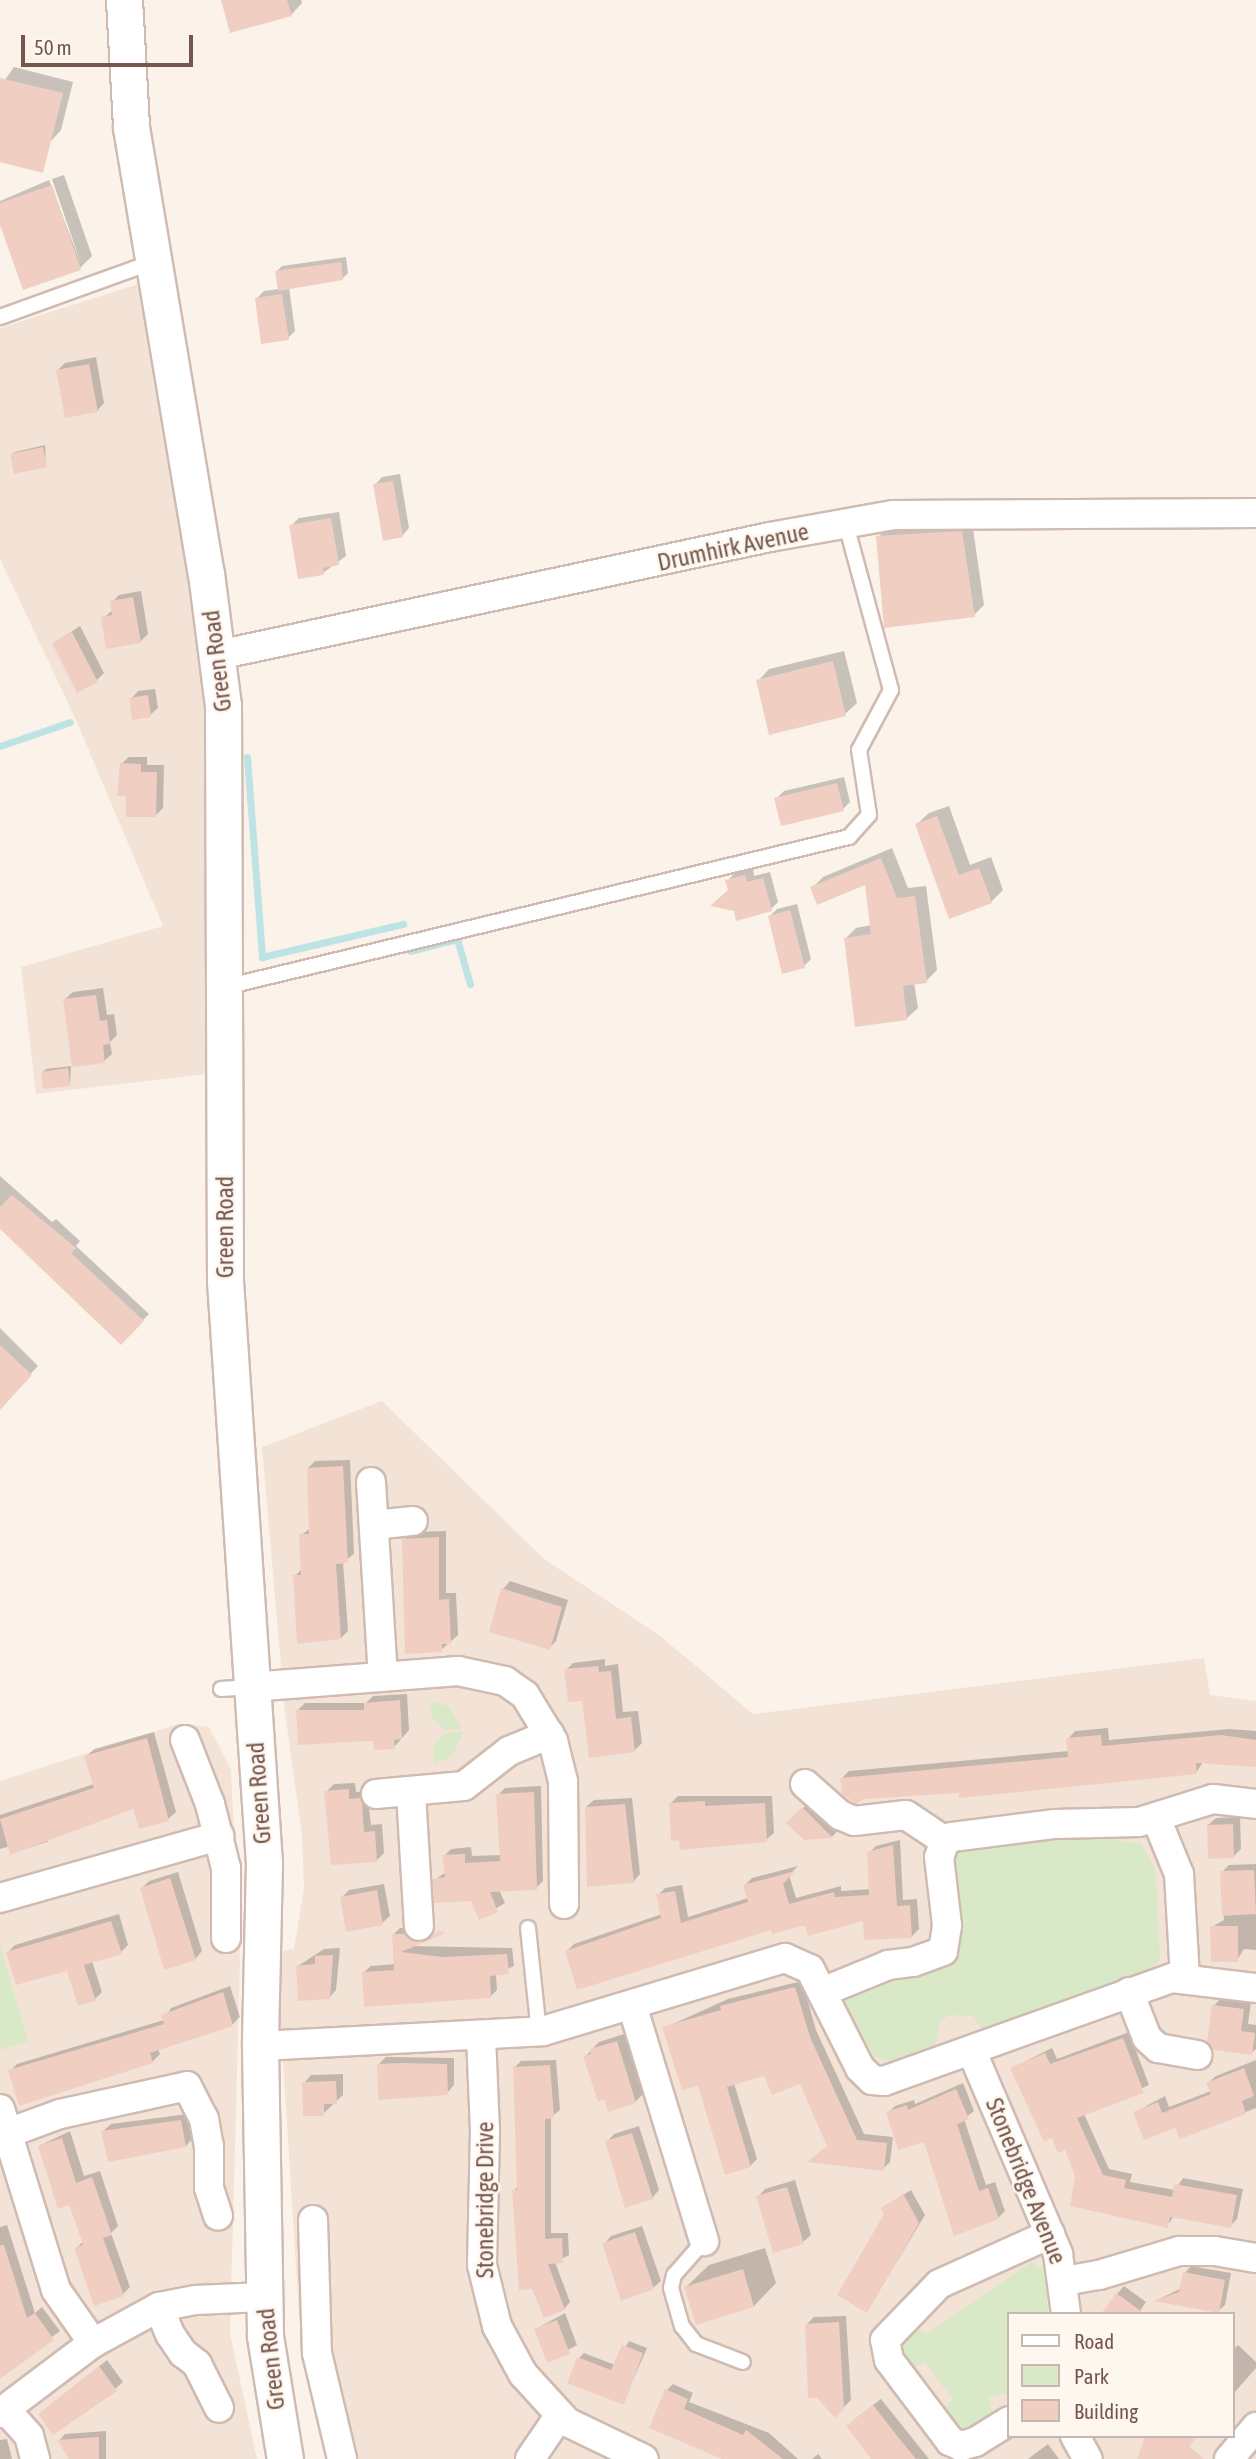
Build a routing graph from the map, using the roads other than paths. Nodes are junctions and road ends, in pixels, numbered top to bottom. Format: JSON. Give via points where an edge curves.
{"nodes":[{"id":1,"x":124,"y":0,"type":"edge"},
{"id":2,"x":154,"y":262,"type":"junction"},
{"id":3,"x":0,"y":317,"type":"edge"},
{"id":4,"x":1256,"y":513,"type":"edge"},
{"id":5,"x":831,"y":528,"type":"junction"},
{"id":6,"x":218,"y":655,"type":"junction"},
{"id":7,"x":225,"y":986,"type":"junction"},
{"id":8,"x":371,"y":1482,"type":"dead end"},
{"id":9,"x":413,"y":1521,"type":"dead end"},
{"id":10,"x":374,"y":1525,"type":"junction"},
{"id":11,"x":383,"y":1677,"type":"junction"},
{"id":12,"x":236,"y":1688,"type":"junction"},
{"id":13,"x":550,"y":1734,"type":"junction"},
{"id":14,"x":185,"y":1740,"type":"dead end"},
{"id":15,"x":805,"y":1784,"type":"dead end"},
{"id":16,"x":411,"y":1793,"type":"junction"},
{"id":17,"x":376,"y":1794,"type":"dead end"},
{"id":18,"x":1256,"y":1804,"type":"edge"},
{"id":19,"x":1156,"y":1818,"type":"junction"},
{"id":20,"x":219,"y":1836,"type":"junction"},
{"id":21,"x":945,"y":1841,"type":"junction"},
{"id":22,"x":0,"y":1899,"type":"edge"},
{"id":23,"x":564,"y":1904,"type":"dead end"},
{"id":24,"x":419,"y":1926,"type":"dead end"},
{"id":25,"x":528,"y":1928,"type":"dead end"},
{"id":26,"x":226,"y":1938,"type":"dead end"},
{"id":27,"x":1185,"y":1978,"type":"junction"},
{"id":28,"x":1256,"y":1988,"type":"edge"},
{"id":29,"x":822,"y":1992,"type":"junction"},
{"id":30,"x":1129,"y":1992,"type":"junction"},
{"id":31,"x":632,"y":2005,"type":"junction"},
{"id":32,"x":539,"y":2032,"type":"junction"},
{"id":33,"x":481,"y":2036,"type":"junction"},
{"id":34,"x":260,"y":2046,"type":"junction"},
{"id":35,"x":972,"y":2052,"type":"junction"},
{"id":36,"x":1197,"y":2055,"type":"dead end"},
{"id":37,"x":4,"y":2121,"type":"edge"},
{"id":38,"x":10,"y":2186,"type":"edge"},
{"id":39,"x":218,"y":2216,"type":"dead end"},
{"id":40,"x":313,"y":2220,"type":"dead end"},
{"id":41,"x":1050,"y":2234,"type":"junction"},
{"id":42,"x":704,"y":2241,"type":"joint"},
{"id":43,"x":1256,"y":2258,"type":"edge"},
{"id":44,"x":1064,"y":2281,"type":"junction"},
{"id":45,"x":264,"y":2297,"type":"junction"},
{"id":46,"x":159,"y":2307,"type":"junction"},
{"id":47,"x":1066,"y":2312,"type":"edge"},
{"id":48,"x":93,"y":2343,"type":"junction"},
{"id":49,"x":743,"y":2362,"type":"dead end"},
{"id":50,"x":219,"y":2408,"type":"dead end"},
{"id":51,"x":3,"y":2411,"type":"edge"},
{"id":52,"x":560,"y":2415,"type":"junction"},
{"id":53,"x":1007,"y":2422,"type":"edge"},
{"id":54,"x":1256,"y":2427,"type":"edge"},
{"id":55,"x":1076,"y":2438,"type":"edge"},
{"id":56,"x":35,"y":2459,"type":"edge"},
{"id":57,"x":285,"y":2459,"type":"edge"},
{"id":58,"x":342,"y":2459,"type":"edge"},
{"id":59,"x":530,"y":2459,"type":"edge"},
{"id":60,"x":644,"y":2459,"type":"edge"},
{"id":61,"x":1088,"y":2459,"type":"edge"},
{"id":62,"x":1229,"y":2459,"type":"edge"}],
"edges":[{"from":1,"to":2,"type":"street","name":"Green Road","via":[[131,127]]},
{"from":2,"to":3,"type":"lane"},
{"from":2,"to":6,"type":"street","name":"Green Road"},
{"from":4,"to":5,"type":"street","name":"Drumhirk Avenue","via":[[894,515]]},
{"from":5,"to":6,"type":"street","name":"Drumhirk Avenue"},
{"from":5,"to":7,"type":"lane","via":[[848,532],[891,691],[859,750],[869,815],[849,837]]},
{"from":6,"to":7,"type":"street","name":"Green Road","via":[[225,747]]},
{"from":7,"to":12,"type":"street","name":"Green Road","via":[[225,1282]]},
{"from":8,"to":10,"type":"street"},
{"from":9,"to":10,"type":"street"},
{"from":10,"to":11,"type":"street"},
{"from":11,"to":12,"type":"street"},
{"from":11,"to":13,"type":"street","via":[[458,1671],[494,1677],[525,1695]]},
{"from":12,"to":34,"type":"street","name":"Green Road","via":[[264,1863]]},
{"from":13,"to":16,"type":"street","via":[[509,1751],[464,1786]]},
{"from":13,"to":23,"type":"street","via":[[563,1781]]},
{"from":14,"to":20,"type":"street"},
{"from":15,"to":21,"type":"street","via":[[840,1815],[855,1821],[906,1815]]},
{"from":16,"to":17,"type":"street"},
{"from":16,"to":24,"type":"street"},
{"from":18,"to":19,"type":"street","via":[[1213,1799]]},
{"from":19,"to":21,"type":"street","via":[[976,1832]]},
{"from":19,"to":27,"type":"street","via":[[1179,1874]]},
{"from":20,"to":22,"type":"street"},
{"from":20,"to":26,"type":"street","via":[[226,1868]]},
{"from":21,"to":29,"type":"street","via":[[939,1857],[947,1925],[943,1951],[879,1968]]},
{"from":25,"to":32,"type":"lane"},
{"from":27,"to":28,"type":"street"},
{"from":27,"to":30,"type":"street"},
{"from":29,"to":31,"type":"street","via":[[810,1969],[785,1958]]},
{"from":29,"to":35,"type":"street","via":[[860,2068],[872,2080],[914,2073]]},
{"from":30,"to":35,"type":"street"},
{"from":30,"to":36,"type":"street","via":[[1153,2043],[1175,2053]]},
{"from":31,"to":32,"type":"street"},
{"from":31,"to":42,"type":"street"},
{"from":32,"to":33,"type":"street"},
{"from":33,"to":34,"type":"street"},
{"from":33,"to":52,"type":"street","name":"Stonebridge Drive","via":[[486,2294],[511,2354]]},
{"from":34,"to":45,"type":"street","name":"Green Road"},
{"from":35,"to":41,"type":"street","name":"Stonebridge Avenue"},
{"from":37,"to":38,"type":"street"},
{"from":37,"to":39,"type":"street","via":[[60,2114],[187,2085],[204,2119],[209,2188]]},
{"from":38,"to":48,"type":"street","via":[[56,2290]]},
{"from":40,"to":58,"type":"street","via":[[317,2353]]},
{"from":41,"to":44,"type":"street","name":"Stonebridge Avenue"},
{"from":41,"to":53,"type":"street","via":[[939,2284],[886,2340],[889,2360],[950,2441],[961,2446],[975,2442]]},
{"from":42,"to":49,"type":"lane","via":[[674,2275],[671,2288],[682,2326],[696,2344]]},
{"from":43,"to":44,"type":"street","via":[[1214,2250],[1179,2251]]},
{"from":44,"to":47,"type":"street","name":"Stonebridge Avenue"},
{"from":45,"to":46,"type":"street","via":[[195,2300]]},
{"from":45,"to":57,"type":"street","name":"Green Road","via":[[270,2383]]},
{"from":46,"to":48,"type":"street"},
{"from":46,"to":50,"type":"street","via":[[170,2334],[197,2364]]},
{"from":48,"to":51,"type":"street"},
{"from":51,"to":56,"type":"street","via":[[29,2435]]},
{"from":52,"to":59,"type":"street"},
{"from":52,"to":60,"type":"street","name":"Stonebridge Drive","via":[[595,2438]]},
{"from":54,"to":62,"type":"street"},
{"from":55,"to":61,"type":"street"}]}
